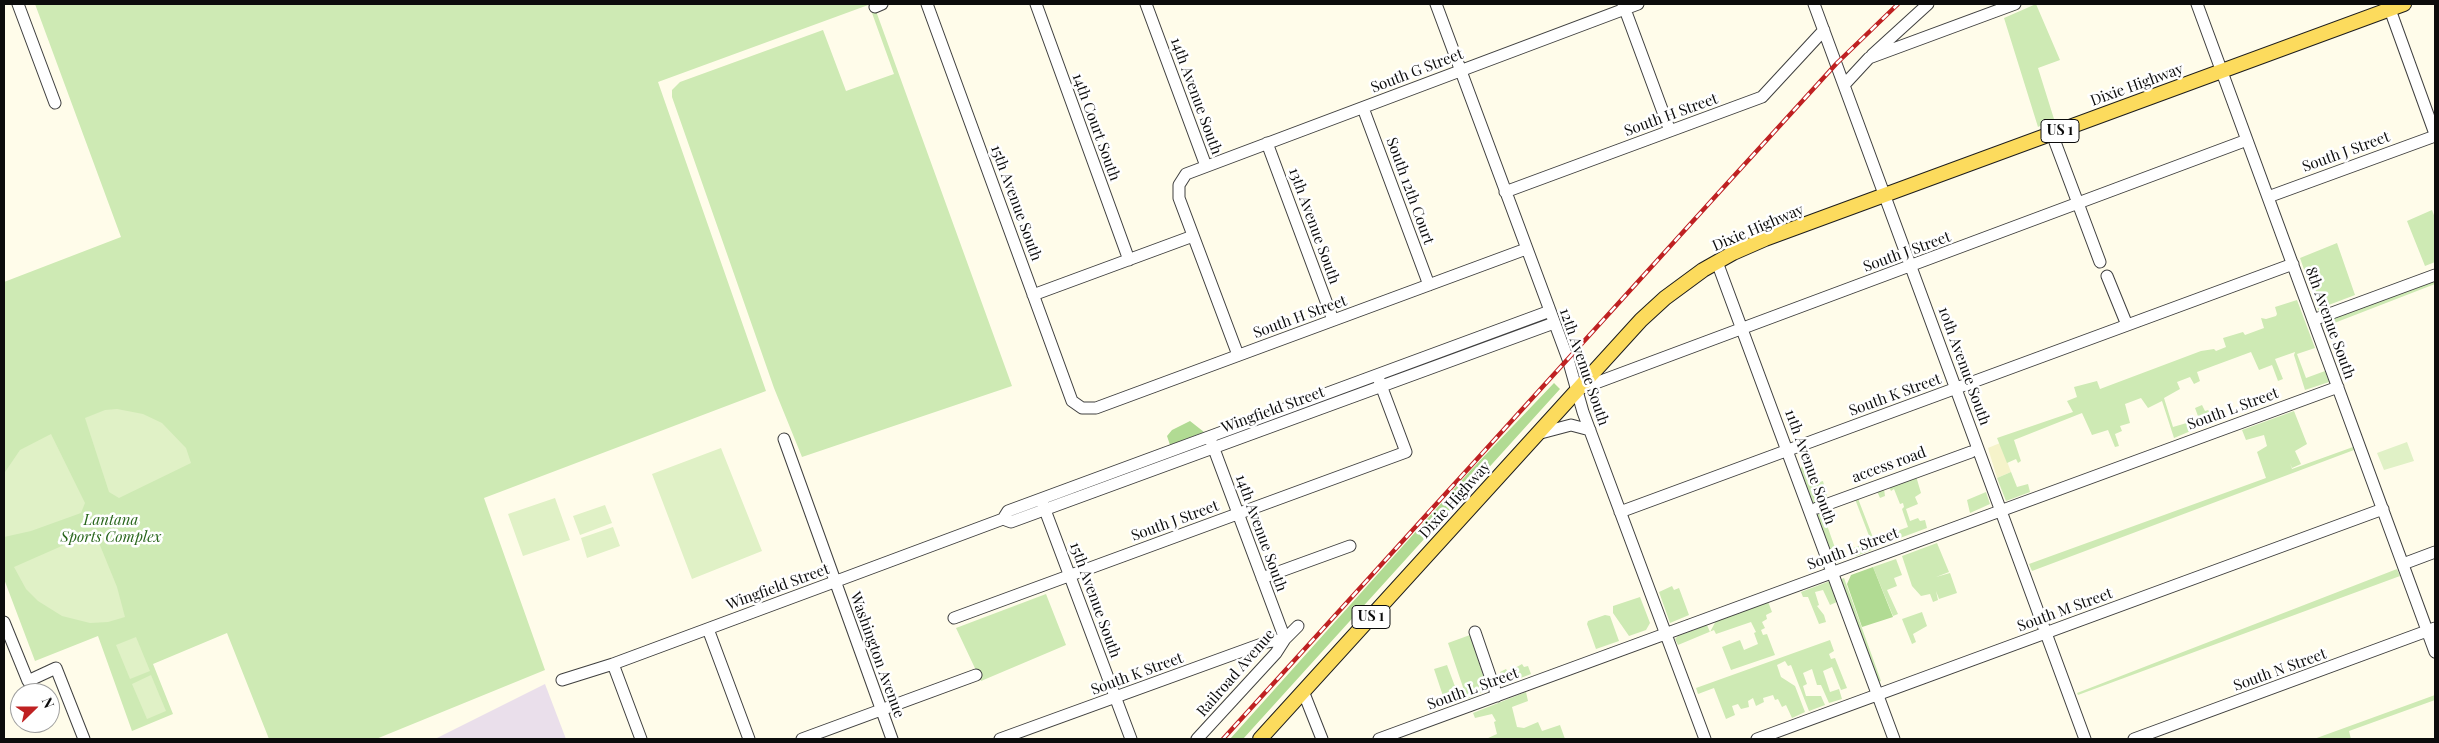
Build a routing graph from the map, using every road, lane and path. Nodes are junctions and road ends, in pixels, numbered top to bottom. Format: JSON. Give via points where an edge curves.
{"nodes":[{"id":1,"x":18,"y":4,"type":"edge"},
{"id":2,"x":927,"y":4,"type":"edge"},
{"id":3,"x":1036,"y":4,"type":"edge"},
{"id":4,"x":1146,"y":4,"type":"edge"},
{"id":5,"x":1436,"y":4,"type":"edge"},
{"id":6,"x":1638,"y":4,"type":"edge"},
{"id":7,"x":1814,"y":4,"type":"edge"},
{"id":8,"x":1928,"y":4,"type":"edge"},
{"id":9,"x":2015,"y":4,"type":"edge"},
{"id":10,"x":2197,"y":4,"type":"edge"},
{"id":11,"x":2404,"y":4,"type":"edge"},
{"id":12,"x":1624,"y":6,"type":"edge"},
{"id":13,"x":2389,"y":7,"type":"edge"},
{"id":14,"x":1824,"y":30,"type":"junction"},
{"id":15,"x":1869,"y":58,"type":"junction"},
{"id":16,"x":1460,"y":70,"type":"junction"},
{"id":17,"x":2222,"y":71,"type":"junction"},
{"id":18,"x":1844,"y":85,"type":"junction"},
{"id":19,"x":55,"y":103,"type":"dead end"},
{"id":20,"x":1363,"y":108,"type":"junction"},
{"id":21,"x":1670,"y":131,"type":"junction"},
{"id":22,"x":2052,"y":134,"type":"junction"},
{"id":23,"x":2435,"y":135,"type":"edge"},
{"id":24,"x":2247,"y":140,"type":"junction"},
{"id":25,"x":1267,"y":143,"type":"junction"},
{"id":26,"x":1206,"y":166,"type":"junction"},
{"id":27,"x":1505,"y":192,"type":"junction"},
{"id":28,"x":1886,"y":195,"type":"junction"},
{"id":29,"x":2268,"y":197,"type":"junction"},
{"id":30,"x":2079,"y":204,"type":"junction"},
{"id":31,"x":1193,"y":236,"type":"junction"},
{"id":32,"x":1526,"y":249,"type":"junction"},
{"id":33,"x":1128,"y":260,"type":"junction"},
{"id":34,"x":1717,"y":262,"type":"junction"},
{"id":35,"x":2100,"y":262,"type":"dead end"},
{"id":36,"x":2293,"y":264,"type":"junction"},
{"id":37,"x":1911,"y":267,"type":"junction"},
{"id":38,"x":2435,"y":275,"type":"edge"},
{"id":39,"x":2107,"y":276,"type":"dead end"},
{"id":40,"x":1429,"y":285,"type":"junction"},
{"id":41,"x":1033,"y":295,"type":"junction"},
{"id":42,"x":1550,"y":311,"type":"junction"},
{"id":43,"x":1333,"y":320,"type":"junction"},
{"id":44,"x":2313,"y":320,"type":"junction"},
{"id":45,"x":1554,"y":323,"type":"junction"},
{"id":46,"x":2127,"y":325,"type":"junction"},
{"id":47,"x":1743,"y":329,"type":"junction"},
{"id":48,"x":1238,"y":355,"type":"junction"},
{"id":49,"x":1378,"y":374,"type":"junction"},
{"id":50,"x":1382,"y":386,"type":"junction"},
{"id":51,"x":2338,"y":386,"type":"junction"},
{"id":52,"x":1956,"y":388,"type":"junction"},
{"id":53,"x":1577,"y":390,"type":"junction"},
{"id":54,"x":1337,"y":396,"type":"junction"},
{"id":55,"x":1082,"y":408,"type":"joint"},
{"id":56,"x":1590,"y":430,"type":"junction"},
{"id":57,"x":1537,"y":434,"type":"junction"},
{"id":58,"x":784,"y":439,"type":"dead end"},
{"id":59,"x":1211,"y":442,"type":"junction"},
{"id":60,"x":1788,"y":450,"type":"junction"},
{"id":61,"x":1971,"y":452,"type":"dead end"},
{"id":62,"x":1043,"y":504,"type":"junction"},
{"id":63,"x":1817,"y":508,"type":"dead end"},
{"id":64,"x":2383,"y":509,"type":"junction"},
{"id":65,"x":2001,"y":510,"type":"junction"},
{"id":66,"x":1620,"y":512,"type":"junction"},
{"id":67,"x":1238,"y":514,"type":"junction"},
{"id":68,"x":1350,"y":546,"type":"dead end"},
{"id":69,"x":2435,"y":552,"type":"edge"},
{"id":70,"x":2403,"y":564,"type":"junction"},
{"id":71,"x":1833,"y":572,"type":"junction"},
{"id":72,"x":1070,"y":576,"type":"junction"},
{"id":73,"x":1262,"y":578,"type":"junction"},
{"id":74,"x":834,"y":582,"type":"junction"},
{"id":75,"x":954,"y":618,"type":"dead end"},
{"id":76,"x":4,"y":624,"type":"edge"},
{"id":77,"x":1298,"y":626,"type":"dead end"},
{"id":78,"x":708,"y":629,"type":"junction"},
{"id":79,"x":2431,"y":630,"type":"edge"},
{"id":80,"x":1475,"y":632,"type":"dead end"},
{"id":81,"x":2046,"y":633,"type":"junction"},
{"id":82,"x":1667,"y":634,"type":"junction"},
{"id":83,"x":1284,"y":639,"type":"junction"},
{"id":84,"x":2435,"y":652,"type":"edge"},
{"id":85,"x":613,"y":664,"type":"junction"},
{"id":86,"x":976,"y":675,"type":"dead end"},
{"id":87,"x":562,"y":680,"type":"dead end"},
{"id":88,"x":1303,"y":691,"type":"junction"},
{"id":89,"x":1878,"y":695,"type":"junction"},
{"id":90,"x":1497,"y":696,"type":"junction"},
{"id":91,"x":1115,"y":698,"type":"junction"},
{"id":92,"x":881,"y":710,"type":"junction"},
{"id":93,"x":84,"y":739,"type":"edge"},
{"id":94,"x":641,"y":739,"type":"edge"},
{"id":95,"x":749,"y":739,"type":"edge"},
{"id":96,"x":802,"y":739,"type":"edge"},
{"id":97,"x":892,"y":739,"type":"edge"},
{"id":98,"x":1000,"y":739,"type":"edge"},
{"id":99,"x":1131,"y":739,"type":"edge"},
{"id":100,"x":1197,"y":739,"type":"edge"},
{"id":101,"x":1260,"y":739,"type":"edge"},
{"id":102,"x":1322,"y":739,"type":"edge"},
{"id":103,"x":1379,"y":739,"type":"edge"},
{"id":104,"x":1705,"y":739,"type":"edge"},
{"id":105,"x":1757,"y":739,"type":"edge"},
{"id":106,"x":1894,"y":739,"type":"edge"},
{"id":107,"x":2085,"y":739,"type":"edge"},
{"id":108,"x":2134,"y":739,"type":"edge"}],
"edges":[{"from":1,"to":19,"type":"street"},
{"from":2,"to":41,"type":"street","name":"15th Avenue South"},
{"from":3,"to":33,"type":"street","name":"14th Court South"},
{"from":4,"to":26,"type":"street","name":"14th Avenue South"},
{"from":5,"to":16,"type":"street","name":"12th Avenue South"},
{"from":6,"to":12,"type":"street","name":"South G Street"},
{"from":7,"to":14,"type":"street","name":"10th Avenue South"},
{"from":8,"to":15,"type":"street"},
{"from":9,"to":15,"type":"street"},
{"from":10,"to":17,"type":"street","name":"8th Avenue South"},
{"from":11,"to":13,"type":"main road","name":"Dixie Highway","number":"US 1"},
{"from":12,"to":16,"type":"street","name":"South G Street"},
{"from":12,"to":21,"type":"street"},
{"from":13,"to":17,"type":"main road","name":"Dixie Highway","number":"US 1"},
{"from":13,"to":23,"type":"street"},
{"from":14,"to":18,"type":"street","name":"10th Avenue South"},
{"from":14,"to":21,"type":"street","name":"South H Street","via":[[1762,97]]},
{"from":15,"to":18,"type":"street"},
{"from":16,"to":20,"type":"street","name":"South G Street"},
{"from":16,"to":27,"type":"street","name":"12th Avenue South"},
{"from":17,"to":22,"type":"main road","name":"Dixie Highway","number":"US 1"},
{"from":17,"to":24,"type":"street","name":"8th Avenue South"},
{"from":18,"to":28,"type":"street","name":"10th Avenue South"},
{"from":20,"to":25,"type":"street","name":"South G Street"},
{"from":20,"to":40,"type":"street","name":"South 12th Court"},
{"from":21,"to":27,"type":"street","name":"South H Street"},
{"from":22,"to":28,"type":"main road","name":"Dixie Highway","number":"US 1"},
{"from":22,"to":30,"type":"street"},
{"from":23,"to":29,"type":"street","name":"South J Street"},
{"from":24,"to":29,"type":"street","name":"8th Avenue South"},
{"from":24,"to":30,"type":"street","name":"South J Street"},
{"from":25,"to":26,"type":"street","name":"South G Street"},
{"from":25,"to":43,"type":"street","name":"13th Avenue South"},
{"from":26,"to":31,"type":"street","name":"14th Avenue South","via":[[1186,174],[1179,185],[1179,198]]},
{"from":27,"to":32,"type":"street","name":"12th Avenue South"},
{"from":28,"to":34,"type":"main road","name":"Dixie Highway","number":"US 1","via":[[1765,239]]},
{"from":28,"to":37,"type":"street","name":"10th Avenue South"},
{"from":29,"to":36,"type":"street","name":"8th Avenue South"},
{"from":30,"to":35,"type":"street"},
{"from":30,"to":37,"type":"street","name":"South J Street"},
{"from":31,"to":33,"type":"street"},
{"from":31,"to":48,"type":"street","name":"14th Avenue South"},
{"from":32,"to":40,"type":"street","name":"South H Street"},
{"from":32,"to":42,"type":"street","name":"12th Avenue South"},
{"from":33,"to":41,"type":"street"},
{"from":34,"to":47,"type":"street","name":"11th Avenue South"},
{"from":34,"to":53,"type":"main road","name":"Dixie Highway","number":"US 1","via":[[1665,298]]},
{"from":36,"to":44,"type":"street","name":"8th Avenue South"},
{"from":36,"to":46,"type":"street","name":"South K Street"},
{"from":37,"to":47,"type":"street","name":"South J Street"},
{"from":37,"to":52,"type":"street","name":"10th Avenue South"},
{"from":38,"to":44,"type":"street"},
{"from":39,"to":46,"type":"street"},
{"from":40,"to":43,"type":"street","name":"South H Street"},
{"from":41,"to":55,"type":"street","name":"15th Avenue South","via":[[1072,401]]},
{"from":42,"to":45,"type":"street","name":"12th Avenue South"},
{"from":42,"to":49,"type":"street","name":"Wingfield Street"},
{"from":43,"to":48,"type":"street","name":"South H Street"},
{"from":44,"to":51,"type":"street","name":"8th Avenue South"},
{"from":45,"to":50,"type":"street","name":"Wingfield Street"},
{"from":45,"to":53,"type":"street","name":"12th Avenue South"},
{"from":46,"to":52,"type":"street","name":"South K Street"},
{"from":47,"to":53,"type":"street","name":"South J Street"},
{"from":47,"to":60,"type":"street","name":"11th Avenue South"},
{"from":48,"to":55,"type":"street","name":"South H Street","via":[[1096,408]]},
{"from":49,"to":50,"type":"street"},
{"from":49,"to":54,"type":"street","name":"Wingfield Street"},
{"from":50,"to":54,"type":"street","name":"Wingfield Street"},
{"from":50,"to":67,"type":"street","name":"South J Street","via":[[1406,452]]},
{"from":51,"to":64,"type":"street","name":"8th Avenue South"},
{"from":51,"to":65,"type":"street","name":"South L Street"},
{"from":52,"to":60,"type":"street","name":"South K Street"},
{"from":52,"to":65,"type":"street","name":"10th Avenue South"},
{"from":53,"to":56,"type":"street","name":"12th Avenue South"},
{"from":53,"to":57,"type":"main road","name":"Dixie Highway","number":"US 1"},
{"from":54,"to":59,"type":"street","name":"Wingfield Street"},
{"from":56,"to":57,"type":"street","via":[[1571,425]]},
{"from":56,"to":66,"type":"street","name":"12th Avenue South"},
{"from":57,"to":88,"type":"main road","name":"Dixie Highway","number":"US 1"},
{"from":58,"to":74,"type":"street","name":"Washington Avenue"},
{"from":59,"to":62,"type":"street","name":"Wingfield Street"},
{"from":59,"to":67,"type":"street","name":"14th Avenue South"},
{"from":60,"to":66,"type":"street","name":"South K Street"},
{"from":60,"to":71,"type":"street","name":"11th Avenue South"},
{"from":61,"to":63,"type":"street","name":"access road"},
{"from":62,"to":72,"type":"street","name":"15th Avenue South"},
{"from":62,"to":74,"type":"street","name":"Wingfield Street","via":[[1008,511],[1003,518]]},
{"from":64,"to":70,"type":"street","name":"8th Avenue South"},
{"from":64,"to":81,"type":"street","name":"South M Street"},
{"from":65,"to":71,"type":"street","name":"South L Street"},
{"from":65,"to":81,"type":"street","name":"10th Avenue South"},
{"from":66,"to":82,"type":"street","name":"12th Avenue South"},
{"from":67,"to":72,"type":"street","name":"South J Street"},
{"from":67,"to":73,"type":"street","name":"14th Avenue South"},
{"from":68,"to":73,"type":"street"},
{"from":69,"to":70,"type":"street"},
{"from":70,"to":79,"type":"street","name":"8th Avenue South"},
{"from":71,"to":82,"type":"street","name":"South L Street"},
{"from":71,"to":89,"type":"street","name":"11th Avenue South"},
{"from":72,"to":75,"type":"street","name":"South J Street"},
{"from":72,"to":91,"type":"street","name":"15th Avenue South"},
{"from":73,"to":83,"type":"street","name":"14th Avenue South"},
{"from":74,"to":78,"type":"street","name":"Wingfield Street"},
{"from":74,"to":92,"type":"street","name":"Washington Avenue"},
{"from":76,"to":93,"type":"street","via":[[28,681],[56,668]]},
{"from":77,"to":83,"type":"street","name":"Railroad Avenue"},
{"from":78,"to":85,"type":"street","name":"Wingfield Street"},
{"from":78,"to":95,"type":"street"},
{"from":79,"to":84,"type":"street","name":"8th Avenue South"},
{"from":79,"to":108,"type":"street","name":"South N Street"},
{"from":80,"to":90,"type":"street"},
{"from":81,"to":89,"type":"street","name":"South M Street"},
{"from":81,"to":107,"type":"street","name":"10th Avenue South"},
{"from":82,"to":90,"type":"street","name":"South L Street"},
{"from":82,"to":104,"type":"street","name":"12th Avenue South"},
{"from":83,"to":91,"type":"street","name":"South K Street","via":[[1267,642]]},
{"from":83,"to":100,"type":"street","name":"Railroad Avenue","via":[[1276,653]]},
{"from":85,"to":87,"type":"street","name":"Wingfield Street"},
{"from":85,"to":94,"type":"street"},
{"from":86,"to":92,"type":"street"},
{"from":88,"to":101,"type":"main road","name":"Dixie Highway","number":"US 1"},
{"from":88,"to":102,"type":"street"},
{"from":89,"to":105,"type":"street","name":"South M Street"},
{"from":89,"to":106,"type":"street","name":"11th Avenue South"},
{"from":90,"to":103,"type":"street","name":"South L Street"},
{"from":91,"to":98,"type":"street","name":"South K Street"},
{"from":91,"to":99,"type":"street","name":"15th Avenue South"},
{"from":92,"to":96,"type":"street"},
{"from":92,"to":97,"type":"street","name":"Washington Avenue"}]}
